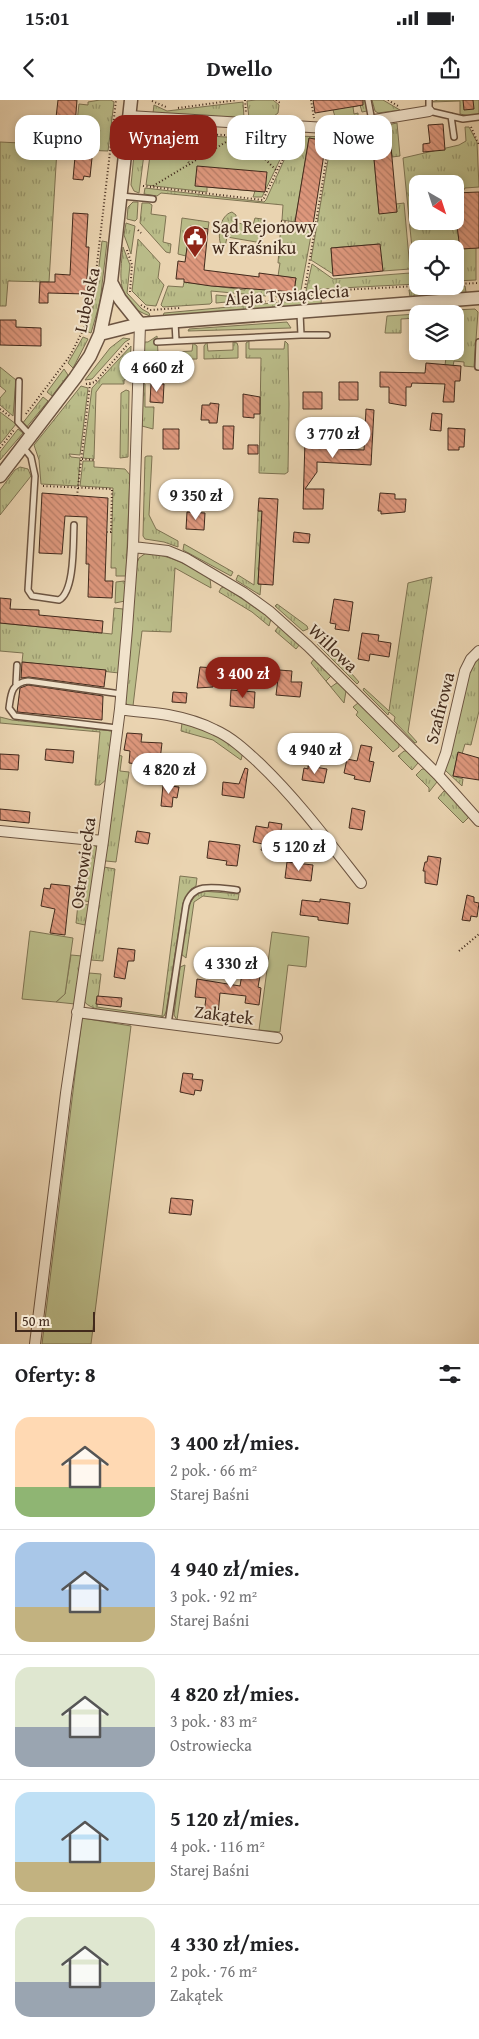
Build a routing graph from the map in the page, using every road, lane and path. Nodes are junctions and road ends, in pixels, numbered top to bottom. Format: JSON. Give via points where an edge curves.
{"nodes":[{"id":1,"x":116,"y":100,"type":"edge"},
{"id":2,"x":131,"y":100,"type":"edge"},
{"id":3,"x":200,"y":100,"type":"edge"},
{"id":4,"x":236,"y":100,"type":"edge"},
{"id":5,"x":244,"y":100,"type":"edge"},
{"id":6,"x":276,"y":100,"type":"edge"},
{"id":7,"x":311,"y":100,"type":"edge"},
{"id":8,"x":368,"y":100,"type":"edge"},
{"id":9,"x":429,"y":100,"type":"edge"},
{"id":10,"x":152,"y":101,"type":"edge"},
{"id":11,"x":222,"y":101,"type":"edge"},
{"id":12,"x":179,"y":103,"type":"dead end"},
{"id":13,"x":280,"y":103,"type":"dead end"},
{"id":14,"x":201,"y":104,"type":"junction"},
{"id":15,"x":179,"y":107,"type":"junction"},
{"id":16,"x":429,"y":111,"type":"junction"},
{"id":17,"x":129,"y":115,"type":"edge"},
{"id":18,"x":246,"y":115,"type":"edge"},
{"id":19,"x":371,"y":115,"type":"edge"},
{"id":20,"x":451,"y":116,"type":"junction"},
{"id":21,"x":479,"y":117,"type":"edge"},
{"id":22,"x":392,"y":118,"type":"edge"},
{"id":23,"x":463,"y":119,"type":"junction"},
{"id":24,"x":315,"y":122,"type":"dead end"},
{"id":25,"x":454,"y":137,"type":"dead end"},
{"id":26,"x":227,"y":142,"type":"edge"},
{"id":27,"x":479,"y":145,"type":"edge"},
{"id":28,"x":124,"y":160,"type":"edge"},
{"id":29,"x":187,"y":160,"type":"edge"},
{"id":30,"x":266,"y":160,"type":"edge"},
{"id":31,"x":281,"y":160,"type":"edge"},
{"id":32,"x":327,"y":160,"type":"edge"},
{"id":33,"x":190,"y":165,"type":"junction"},
{"id":34,"x":276,"y":170,"type":"junction"},
{"id":35,"x":143,"y":186,"type":"dead end"},
{"id":36,"x":151,"y":187,"type":"junction"},
{"id":37,"x":120,"y":196,"type":"junction"},
{"id":38,"x":153,"y":199,"type":"dead end"},
{"id":39,"x":281,"y":222,"type":"dead end"},
{"id":40,"x":315,"y":229,"type":"junction"},
{"id":41,"x":138,"y":230,"type":"dead end"},
{"id":42,"x":141,"y":233,"type":"dead end"},
{"id":43,"x":127,"y":249,"type":"dead end"},
{"id":44,"x":111,"y":282,"type":"junction"},
{"id":45,"x":479,"y":283,"type":"edge"},
{"id":46,"x":464,"y":284,"type":"edge"},
{"id":47,"x":409,"y":286,"type":"edge"},
{"id":48,"x":132,"y":295,"type":"dead end"},
{"id":49,"x":304,"y":295,"type":"junction"},
{"id":50,"x":479,"y":298,"type":"edge"},
{"id":51,"x":137,"y":301,"type":"dead end"},
{"id":52,"x":240,"y":304,"type":"dead end"},
{"id":53,"x":186,"y":308,"type":"dead end"},
{"id":54,"x":300,"y":311,"type":"junction"},
{"id":55,"x":175,"y":322,"type":"junction"},
{"id":56,"x":140,"y":324,"type":"junction"},
{"id":57,"x":100,"y":334,"type":"junction"},
{"id":58,"x":301,"y":335,"type":"junction"},
{"id":59,"x":328,"y":335,"type":"dead end"},
{"id":60,"x":138,"y":340,"type":"junction"},
{"id":61,"x":176,"y":341,"type":"junction"},
{"id":62,"x":157,"y":342,"type":"dead end"},
{"id":63,"x":479,"y":342,"type":"edge"},
{"id":64,"x":478,"y":368,"type":"dead end"},
{"id":65,"x":19,"y":380,"type":"dead end"},
{"id":66,"x":72,"y":383,"type":"junction"},
{"id":67,"x":90,"y":384,"type":"junction"},
{"id":68,"x":0,"y":409,"type":"edge"},
{"id":69,"x":18,"y":424,"type":"junction"},
{"id":70,"x":31,"y":436,"type":"junction"},
{"id":71,"x":23,"y":447,"type":"junction"},
{"id":72,"x":0,"y":448,"type":"edge"},
{"id":73,"x":82,"y":460,"type":"junction"},
{"id":74,"x":94,"y":460,"type":"dead end"},
{"id":75,"x":1,"y":473,"type":"edge"},
{"id":76,"x":36,"y":486,"type":"junction"},
{"id":77,"x":79,"y":487,"type":"junction"},
{"id":78,"x":77,"y":496,"type":"dead end"},
{"id":79,"x":74,"y":525,"type":"dead end"},
{"id":80,"x":107,"y":532,"type":"dead end"},
{"id":81,"x":133,"y":546,"type":"junction"},
{"id":82,"x":479,"y":651,"type":"edge"},
{"id":83,"x":16,"y":664,"type":"dead end"},
{"id":84,"x":16,"y":684,"type":"junction"},
{"id":85,"x":121,"y":694,"type":"junction"},
{"id":86,"x":120,"y":709,"type":"junction"},
{"id":87,"x":117,"y":728,"type":"junction"},
{"id":88,"x":438,"y":775,"type":"junction"},
{"id":89,"x":479,"y":821,"type":"edge"},
{"id":90,"x":0,"y":831,"type":"edge"},
{"id":91,"x":103,"y":842,"type":"junction"},
{"id":92,"x":361,"y":883,"type":"dead end"},
{"id":93,"x":237,"y":890,"type":"dead end"},
{"id":94,"x":479,"y":934,"type":"edge"},
{"id":95,"x":459,"y":951,"type":"dead end"},
{"id":96,"x":78,"y":1012,"type":"junction"},
{"id":97,"x":168,"y":1024,"type":"junction"},
{"id":98,"x":277,"y":1038,"type":"dead end"},
{"id":99,"x":35,"y":1344,"type":"edge"}],
"edges":[{"from":1,"to":69,"type":"path","via":[[89,318],[62,370]]},
{"from":2,"to":17,"type":"street","name":"Lubelska"},
{"from":3,"to":14,"type":"path"},
{"from":4,"to":11,"type":"path"},
{"from":5,"to":18,"type":"path"},
{"from":6,"to":13,"type":"path"},
{"from":7,"to":24,"type":"path"},
{"from":8,"to":19,"type":"lane"},
{"from":9,"to":16,"type":"lane"},
{"from":10,"to":15,"type":"path","via":[[168,108]]},
{"from":11,"to":14,"type":"path"},
{"from":12,"to":15,"type":"path"},
{"from":14,"to":15,"type":"path"},
{"from":16,"to":20,"type":"lane"},
{"from":16,"to":22,"type":"street"},
{"from":20,"to":23,"type":"lane"},
{"from":20,"to":25,"type":"lane"},
{"from":21,"to":23,"type":"lane"},
{"from":23,"to":27,"type":"path"},
{"from":26,"to":33,"type":"path"},
{"from":28,"to":37,"type":"street","name":"Lubelska"},
{"from":29,"to":33,"type":"path"},
{"from":30,"to":34,"type":"path"},
{"from":31,"to":34,"type":"path"},
{"from":32,"to":40,"type":"path"},
{"from":33,"to":36,"type":"path"},
{"from":34,"to":36,"type":"path","via":[[263,200]]},
{"from":35,"to":36,"type":"path"},
{"from":37,"to":38,"type":"lane"},
{"from":37,"to":44,"type":"street","name":"Lubelska"},
{"from":39,"to":40,"type":"path"},
{"from":40,"to":49,"type":"path"},
{"from":41,"to":42,"type":"path"},
{"from":43,"to":48,"type":"path","via":[[132,265],[129,288]]},
{"from":44,"to":56,"type":"street"},
{"from":44,"to":57,"type":"street","name":"Lubelska"},
{"from":45,"to":46,"type":"path"},
{"from":47,"to":49,"type":"path","via":[[320,291]]},
{"from":49,"to":52,"type":"path","via":[[295,299]]},
{"from":50,"to":54,"type":"street","name":"Aleja Tysiąclecia"},
{"from":51,"to":53,"type":"path","via":[[150,310]]},
{"from":54,"to":55,"type":"street","name":"Aleja Tysiąclecia"},
{"from":54,"to":58,"type":"lane"},
{"from":55,"to":56,"type":"street","name":"Aleja Tysiąclecia"},
{"from":55,"to":61,"type":"lane"},
{"from":56,"to":57,"type":"street","name":"Aleja Tysiąclecia"},
{"from":56,"to":60,"type":"street","name":"Ostrowiecka"},
{"from":57,"to":66,"type":"street","name":"Lubelska"},
{"from":58,"to":59,"type":"lane"},
{"from":58,"to":61,"type":"lane"},
{"from":60,"to":67,"type":"path","via":[[125,346]]},
{"from":60,"to":81,"type":"street","name":"Ostrowiecka"},
{"from":61,"to":62,"type":"lane"},
{"from":63,"to":64,"type":"lane"},
{"from":65,"to":69,"type":"lane"},
{"from":66,"to":67,"type":"path"},
{"from":66,"to":70,"type":"street","name":"Lubelska"},
{"from":67,"to":73,"type":"path"},
{"from":68,"to":69,"type":"path"},
{"from":69,"to":70,"type":"lane"},
{"from":69,"to":72,"type":"path"},
{"from":70,"to":71,"type":"street","name":"Lubelska"},
{"from":71,"to":75,"type":"street","name":"Lubelska"},
{"from":71,"to":76,"type":"lane","via":[[33,462]]},
{"from":73,"to":74,"type":"path"},
{"from":73,"to":77,"type":"path"},
{"from":76,"to":77,"type":"path"},
{"from":76,"to":79,"type":"lane","via":[[28,590],[32,596],[59,600],[67,592]]},
{"from":77,"to":78,"type":"path"},
{"from":77,"to":80,"type":"path","via":[[112,489],[111,532]]},
{"from":81,"to":85,"type":"street","name":"Ostrowiecka"},
{"from":81,"to":88,"type":"street","name":"Willowa","via":[[168,551],[185,558],[269,611]]},
{"from":82,"to":88,"type":"street","name":"Szafirowa","via":[[465,671]]},
{"from":83,"to":84,"type":"lane"},
{"from":84,"to":85,"type":"lane","via":[[28,682]]},
{"from":84,"to":87,"type":"lane","via":[[11,692],[9,708],[15,716]]},
{"from":85,"to":86,"type":"street","name":"Ostrowiecka"},
{"from":86,"to":87,"type":"street","name":"Ostrowiecka"},
{"from":86,"to":92,"type":"street","via":[[195,722],[234,741],[288,792]]},
{"from":87,"to":91,"type":"street","name":"Ostrowiecka"},
{"from":88,"to":89,"type":"street","name":"Willowa"},
{"from":90,"to":91,"type":"street"},
{"from":91,"to":96,"type":"street","name":"Ostrowiecka"},
{"from":93,"to":97,"type":"lane","name":"Zakątek","via":[[207,887],[189,896]]},
{"from":94,"to":95,"type":"path"},
{"from":96,"to":97,"type":"street","name":"Zakątek"},
{"from":96,"to":99,"type":"street","name":"Ostrowiecka"},
{"from":97,"to":98,"type":"street","name":"Zakątek"}]}
